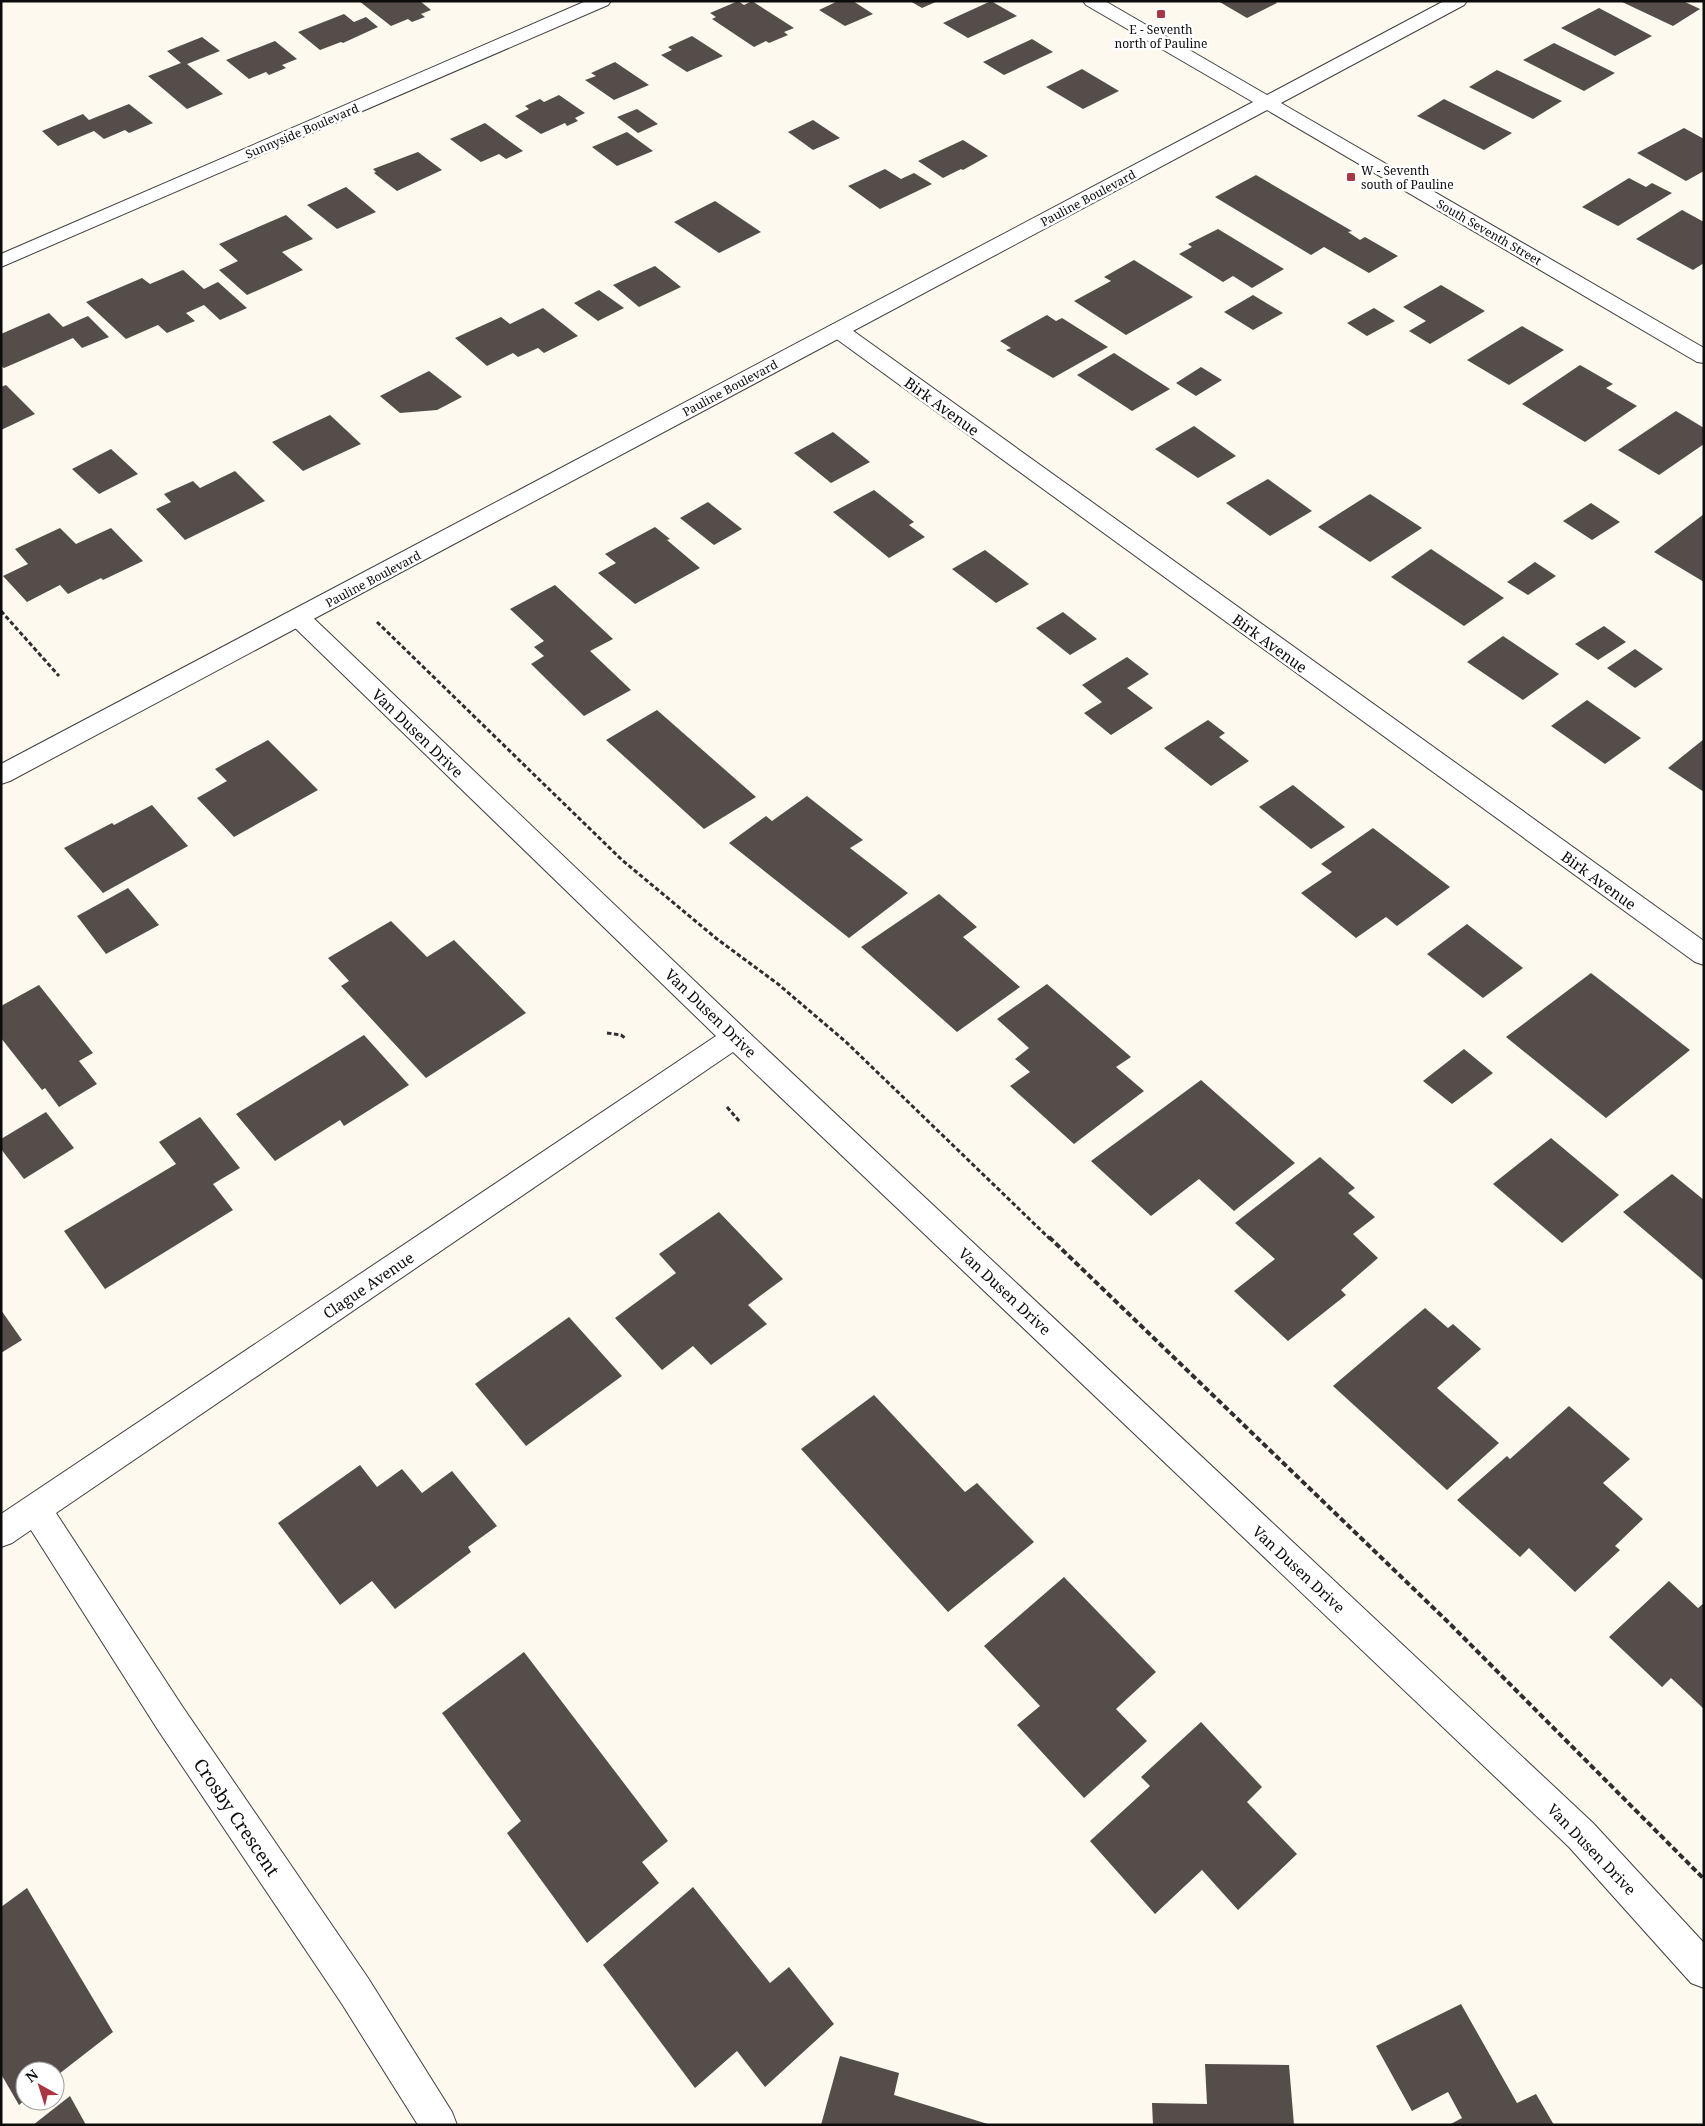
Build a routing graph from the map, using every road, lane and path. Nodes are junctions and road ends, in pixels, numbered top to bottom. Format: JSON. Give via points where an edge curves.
{"nodes":[{"id":1,"x":602,"y":1,"type":"edge"},
{"id":2,"x":1092,"y":1,"type":"edge"},
{"id":3,"x":1458,"y":1,"type":"edge"},
{"id":4,"x":1267,"y":103,"type":"junction"},
{"id":5,"x":1,"y":261,"type":"edge"},
{"id":6,"x":838,"y":330,"type":"junction"},
{"id":7,"x":1704,"y":356,"type":"edge"},
{"id":8,"x":1,"y":611,"type":"edge"},
{"id":9,"x":299,"y":618,"type":"junction"},
{"id":10,"x":377,"y":622,"type":"dead end"},
{"id":11,"x":60,"y":676,"type":"dead end"},
{"id":12,"x":1,"y":775,"type":"edge"},
{"id":13,"x":1704,"y":955,"type":"edge"},
{"id":14,"x":607,"y":1033,"type":"dead end"},
{"id":15,"x":735,"y":1037,"type":"junction"},
{"id":16,"x":626,"y":1038,"type":"dead end"},
{"id":17,"x":727,"y":1107,"type":"dead end"},
{"id":18,"x":740,"y":1122,"type":"dead end"},
{"id":19,"x":36,"y":1509,"type":"junction"},
{"id":20,"x":1,"y":1532,"type":"edge"},
{"id":21,"x":1704,"y":1879,"type":"edge"},
{"id":22,"x":1704,"y":1970,"type":"edge"},
{"id":23,"x":439,"y":2125,"type":"edge"}],
"edges":[{"from":1,"to":5,"type":"street","name":"Sunnyside Boulevard"},
{"from":2,"to":4,"type":"street","name":"South Seventh Street"},
{"from":3,"to":4,"type":"street","name":"Pauline Boulevard"},
{"from":4,"to":6,"type":"street","name":"Pauline Boulevard"},
{"from":4,"to":7,"type":"street","name":"South Seventh Street"},
{"from":6,"to":9,"type":"street","name":"Pauline Boulevard"},
{"from":6,"to":13,"type":"street","name":"Birk Avenue"},
{"from":8,"to":11,"type":"path"},
{"from":9,"to":12,"type":"street","name":"Pauline Boulevard"},
{"from":9,"to":15,"type":"street","name":"Van Dusen Drive"},
{"from":10,"to":21,"type":"path","via":[[622,860],[846,1042],[1447,1621]]},
{"from":14,"to":16,"type":"path"},
{"from":15,"to":19,"type":"street","name":"Clague Avenue"},
{"from":15,"to":22,"type":"street","name":"Van Dusen Drive","via":[[1581,1835]]},
{"from":17,"to":18,"type":"path"},
{"from":19,"to":20,"type":"street","name":"Clague Avenue"},
{"from":19,"to":23,"type":"street","name":"Crosby Crescent","via":[[170,1718],[355,1991]]}]}
